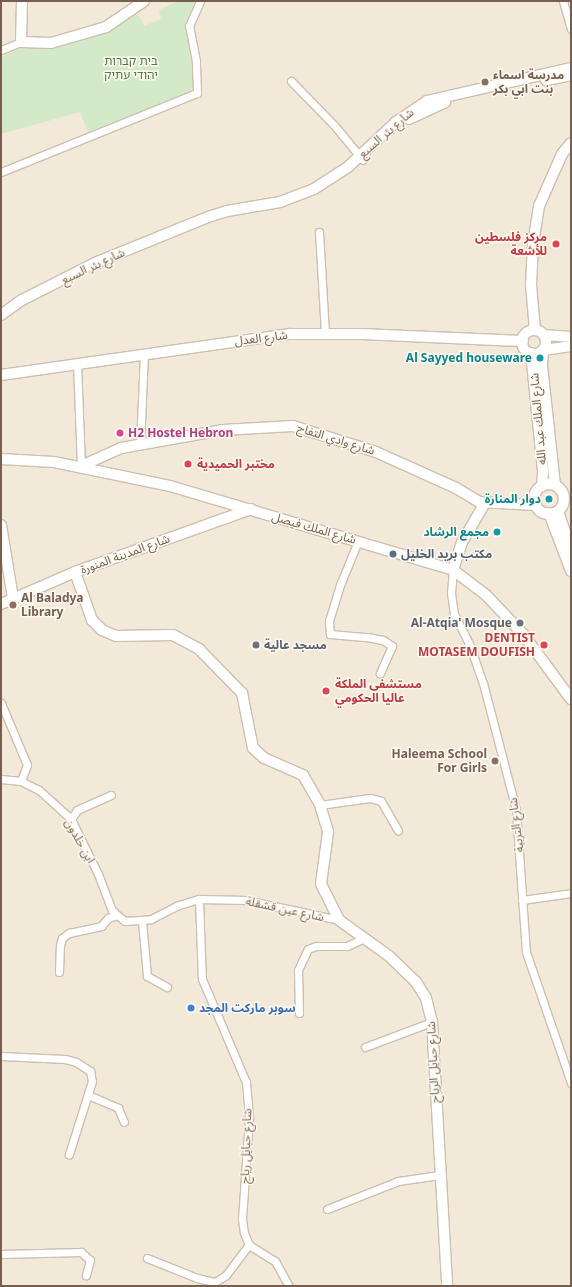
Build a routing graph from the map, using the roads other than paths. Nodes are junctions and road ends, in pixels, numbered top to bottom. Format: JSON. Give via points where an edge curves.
{"nodes":[{"id":1,"x":22,"y":1,"type":"edge"},
{"id":2,"x":144,"y":1,"type":"edge"},
{"id":3,"x":200,"y":1,"type":"edge"},
{"id":4,"x":563,"y":1,"type":"edge"},
{"id":5,"x":571,"y":29,"type":"edge"},
{"id":6,"x":21,"y":42,"type":"junction"},
{"id":7,"x":2,"y":48,"type":"edge"},
{"id":8,"x":571,"y":68,"type":"edge"},
{"id":9,"x":571,"y":75,"type":"edge"},
{"id":10,"x":291,"y":82,"type":"dead end"},
{"id":11,"x":571,"y":143,"type":"edge"},
{"id":12,"x":361,"y":158,"type":"junction"},
{"id":13,"x":1,"y":172,"type":"edge"},
{"id":14,"x":319,"y":232,"type":"dead end"},
{"id":15,"x":1,"y":315,"type":"edge"},
{"id":16,"x":535,"y":330,"type":"junction"},
{"id":17,"x":325,"y":334,"type":"junction"},
{"id":18,"x":544,"y":335,"type":"junction"},
{"id":19,"x":571,"y":337,"type":"edge"},
{"id":20,"x":523,"y":342,"type":"junction"},
{"id":21,"x":571,"y":346,"type":"edge"},
{"id":22,"x":543,"y":350,"type":"junction"},
{"id":23,"x":144,"y":353,"type":"junction"},
{"id":24,"x":531,"y":353,"type":"junction"},
{"id":25,"x":77,"y":363,"type":"junction"},
{"id":26,"x":1,"y":375,"type":"edge"},
{"id":27,"x":140,"y":445,"type":"junction"},
{"id":28,"x":1,"y":462,"type":"edge"},
{"id":29,"x":81,"y":466,"type":"junction"},
{"id":30,"x":555,"y":485,"type":"junction"},
{"id":31,"x":542,"y":486,"type":"junction"},
{"id":32,"x":485,"y":503,"type":"junction"},
{"id":33,"x":536,"y":505,"type":"junction"},
{"id":34,"x":562,"y":505,"type":"edge"},
{"id":35,"x":251,"y":509,"type":"junction"},
{"id":36,"x":1,"y":525,"type":"edge"},
{"id":37,"x":358,"y":541,"type":"junction"},
{"id":38,"x":571,"y":550,"type":"edge"},
{"id":39,"x":454,"y":570,"type":"junction"},
{"id":40,"x":571,"y":571,"type":"edge"},
{"id":41,"x":75,"y":572,"type":"junction"},
{"id":42,"x":13,"y":598,"type":"junction"},
{"id":43,"x":1,"y":604,"type":"edge"},
{"id":44,"x":380,"y":673,"type":"dead end"},
{"id":45,"x":571,"y":699,"type":"edge"},
{"id":46,"x":1,"y":703,"type":"edge"},
{"id":47,"x":1,"y":779,"type":"edge"},
{"id":48,"x":21,"y":781,"type":"junction"},
{"id":49,"x":111,"y":795,"type":"dead end"},
{"id":50,"x":320,"y":805,"type":"junction"},
{"id":51,"x":71,"y":820,"type":"junction"},
{"id":52,"x":398,"y":832,"type":"dead end"},
{"id":53,"x":571,"y":893,"type":"edge"},
{"id":54,"x":199,"y":899,"type":"junction"},
{"id":55,"x":522,"y":900,"type":"junction"},
{"id":56,"x":114,"y":913,"type":"junction"},
{"id":57,"x":339,"y":920,"type":"junction"},
{"id":58,"x":142,"y":921,"type":"junction"},
{"id":59,"x":362,"y":939,"type":"junction"},
{"id":60,"x":59,"y":972,"type":"dead end"},
{"id":61,"x":167,"y":987,"type":"dead end"},
{"id":62,"x":299,"y":1013,"type":"dead end"},
{"id":63,"x":432,"y":1022,"type":"junction"},
{"id":64,"x":365,"y":1047,"type":"dead end"},
{"id":65,"x":1,"y":1056,"type":"edge"},
{"id":66,"x":571,"y":1083,"type":"edge"},
{"id":67,"x":88,"y":1095,"type":"junction"},
{"id":68,"x":124,"y":1122,"type":"dead end"},
{"id":69,"x":69,"y":1154,"type":"dead end"},
{"id":70,"x":440,"y":1175,"type":"junction"},
{"id":71,"x":327,"y":1209,"type":"dead end"},
{"id":72,"x":249,"y":1245,"type":"junction"},
{"id":73,"x":1,"y":1254,"type":"edge"},
{"id":74,"x":146,"y":1258,"type":"dead end"},
{"id":75,"x":86,"y":1275,"type":"dead end"},
{"id":76,"x":289,"y":1286,"type":"edge"},
{"id":77,"x":447,"y":1286,"type":"edge"}],
"edges":[{"from":1,"to":6,"type":"street"},
{"from":2,"to":6,"type":"street","via":[[106,27],[51,43]]},
{"from":3,"to":13,"type":"street","via":[[189,26],[196,61],[197,93]]},
{"from":4,"to":5,"type":"street"},
{"from":6,"to":7,"type":"street"},
{"from":8,"to":12,"type":"street","name":"شارع بئر السبع","via":[[428,101],[410,110]]},
{"from":9,"to":12,"type":"street","name":"شارع بئر السبع","via":[[436,105],[410,118]]},
{"from":10,"to":12,"type":"street","via":[[334,125]]},
{"from":11,"to":16,"type":"street","via":[[562,154],[539,206],[532,244],[531,285]]},
{"from":12,"to":15,"type":"street","name":"شارع بئر السبع","via":[[335,183],[297,201],[240,215],[211,216],[95,263],[22,300]]},
{"from":14,"to":17,"type":"street"},
{"from":16,"to":18,"type":"street"},
{"from":16,"to":20,"type":"street","via":[[528,332]]},
{"from":17,"to":20,"type":"street","name":"شارع العدل"},
{"from":17,"to":23,"type":"street","name":"شارع العدل","via":[[290,334]]},
{"from":18,"to":19,"type":"street"},
{"from":18,"to":22,"type":"street","via":[[546,342]]},
{"from":20,"to":24,"type":"street","via":[[525,349]]},
{"from":21,"to":22,"type":"street"},
{"from":22,"to":24,"type":"street"},
{"from":22,"to":30,"type":"street","via":[[542,366]]},
{"from":23,"to":25,"type":"street","name":"شارع العدل"},
{"from":23,"to":27,"type":"street"},
{"from":24,"to":31,"type":"street","name":"شارع الملك عبد الله","via":[[543,472]]},
{"from":25,"to":26,"type":"street","name":"شارع العدل"},
{"from":25,"to":29,"type":"street"},
{"from":27,"to":29,"type":"street","name":"شارع وادي التفاح","via":[[121,448]]},
{"from":27,"to":32,"type":"street","name":"شارع وادي التفاح","via":[[223,430],[292,426],[376,452],[456,488],[473,500]]},
{"from":28,"to":29,"type":"street","name":"شارع الملك فيصل","via":[[54,462]]},
{"from":29,"to":35,"type":"street","name":"شارع الملك فيصل","via":[[170,486]]},
{"from":30,"to":31,"type":"street"},
{"from":30,"to":34,"type":"street","via":[[562,490]]},
{"from":31,"to":33,"type":"street","via":[[535,497]]},
{"from":32,"to":33,"type":"street","name":"شارع وادي التفاح"},
{"from":32,"to":39,"type":"street","via":[[462,542]]},
{"from":33,"to":34,"type":"street","via":[[541,511]]},
{"from":34,"to":38,"type":"street"},
{"from":34,"to":40,"type":"street"},
{"from":35,"to":37,"type":"street","name":"شارع الملك فيصل"},
{"from":35,"to":41,"type":"street","name":"شارع المدينة المنورة"},
{"from":36,"to":42,"type":"street"},
{"from":37,"to":39,"type":"street","name":"شارع الملك فيصل"},
{"from":37,"to":44,"type":"street","via":[[329,621],[330,634],[383,640],[392,646]]},
{"from":39,"to":45,"type":"street","name":"شارع الملك فيصل","via":[[481,590],[523,634]]},
{"from":39,"to":55,"type":"street","name":"شارع التربية","via":[[451,593],[454,614],[470,646],[483,683],[516,810]]},
{"from":41,"to":42,"type":"street","name":"شارع المدينة المنورة"},
{"from":41,"to":50,"type":"street","name":"شارع حبايل الرياح","via":[[92,620],[102,630],[116,636],[173,634],[199,649],[242,693],[253,748],[264,758],[303,775]]},
{"from":42,"to":43,"type":"street","name":"شارع المدينة المنورة"},
{"from":46,"to":48,"type":"street","via":[[27,765]]},
{"from":47,"to":48,"type":"street","name":"ابن خلدون"},
{"from":48,"to":51,"type":"street","name":"ابن خلدون","via":[[39,790]]},
{"from":49,"to":51,"type":"street","via":[[77,810]]},
{"from":50,"to":52,"type":"street","via":[[370,798],[381,801]]},
{"from":50,"to":57,"type":"street","name":"شارع حبايل الرياح","via":[[328,832],[321,884]]},
{"from":51,"to":56,"type":"street","name":"ابن خلدون"},
{"from":53,"to":55,"type":"street"},
{"from":54,"to":57,"type":"street","name":"شارع عين قشقلة","via":[[246,900]]},
{"from":54,"to":58,"type":"street","name":"شارع عين قشقلة"},
{"from":54,"to":72,"type":"street","name":"شارع حبايل رياح","via":[[202,979],[246,1082],[249,1119],[242,1218]]},
{"from":55,"to":66,"type":"street","name":"شارع التربية","via":[[526,952]]},
{"from":56,"to":58,"type":"street","name":"شارع عين قشقلة","via":[[125,922]]},
{"from":56,"to":60,"type":"street","via":[[101,926],[69,933],[62,938]]},
{"from":57,"to":59,"type":"street","name":"شارع حبايل الرياح"},
{"from":58,"to":61,"type":"street","via":[[147,976]]},
{"from":59,"to":62,"type":"street","via":[[347,946],[314,946],[307,951],[298,970]]},
{"from":59,"to":63,"type":"street","name":"شارع حبايل الرياح","via":[[389,956],[416,982],[426,998]]},
{"from":63,"to":64,"type":"street"},
{"from":63,"to":70,"type":"street","name":"شارع حبايل الرياح"},
{"from":65,"to":67,"type":"street","via":[[30,1056],[76,1062],[86,1066],[92,1074]]},
{"from":67,"to":68,"type":"street","via":[[118,1108]]},
{"from":67,"to":69,"type":"street"},
{"from":70,"to":71,"type":"street","via":[[391,1183]]},
{"from":70,"to":77,"type":"street","name":"شارع حبايل الرياح"},
{"from":72,"to":74,"type":"street","via":[[226,1275],[215,1282],[197,1278]]},
{"from":72,"to":76,"type":"street","via":[[275,1261]]},
{"from":73,"to":75,"type":"street","via":[[81,1252],[90,1260]]}]}
